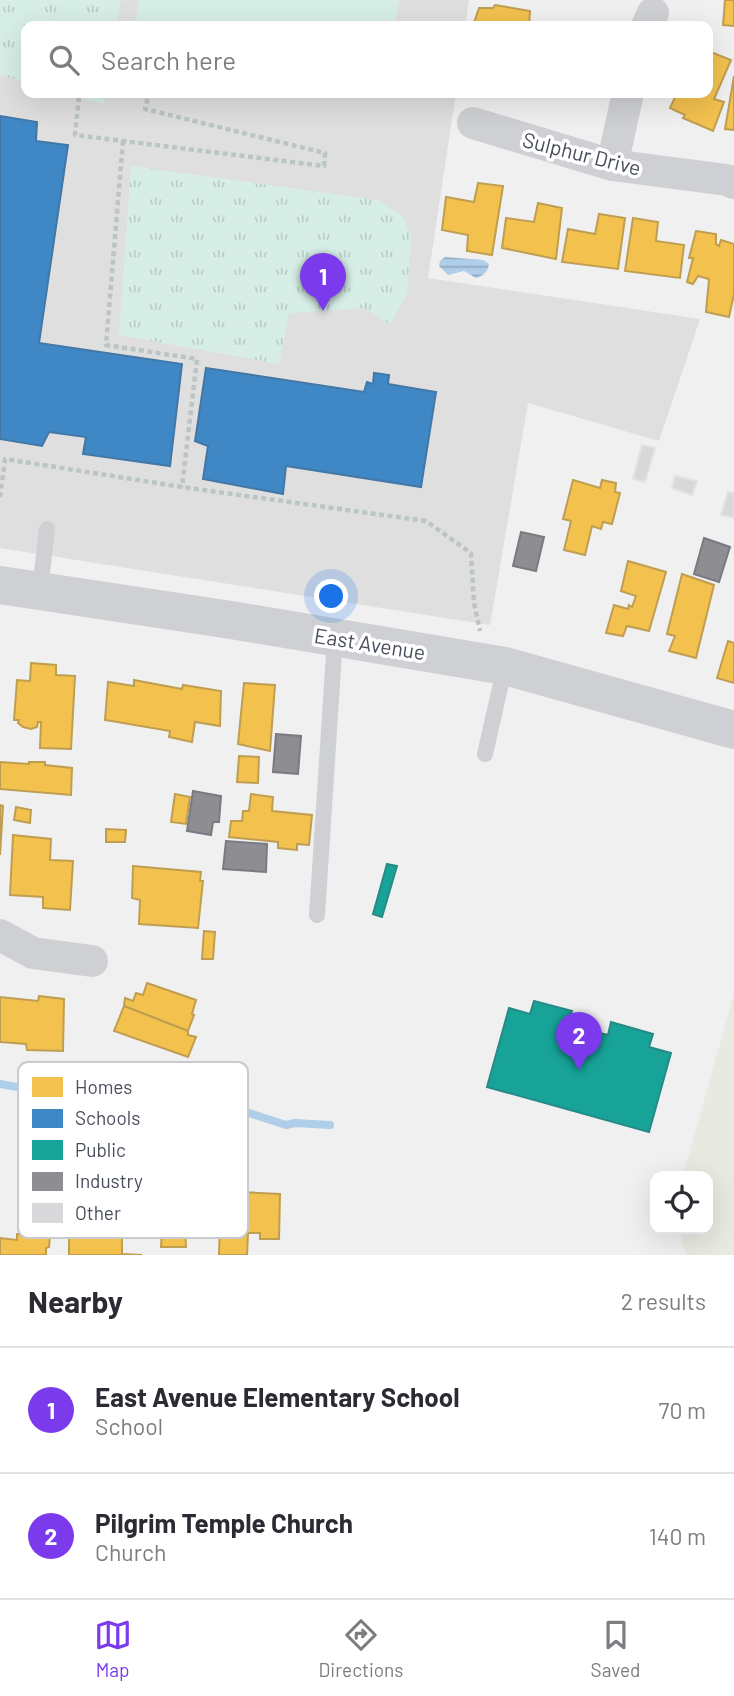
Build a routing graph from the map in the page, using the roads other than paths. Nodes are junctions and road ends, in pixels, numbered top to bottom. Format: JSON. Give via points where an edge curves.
{"nodes":[{"id":1,"x":627,"y":98,"type":"edge"},
{"id":2,"x":473,"y":123,"type":"dead end"},
{"id":3,"x":612,"y":165,"type":"junction"},
{"id":4,"x":734,"y":183,"type":"edge"},
{"id":5,"x":47,"y":529,"type":"dead end"},
{"id":6,"x":0,"y":585,"type":"edge"},
{"id":7,"x":40,"y":590,"type":"junction"},
{"id":8,"x":335,"y":638,"type":"junction"},
{"id":9,"x":505,"y":666,"type":"junction"},
{"id":10,"x":734,"y":730,"type":"edge"},
{"id":11,"x":485,"y":754,"type":"dead end"},
{"id":12,"x":317,"y":915,"type":"dead end"},
{"id":13,"x":0,"y":934,"type":"edge"},
{"id":14,"x":92,"y":961,"type":"dead end"}],
"edges":[{"from":1,"to":3,"type":"street"},
{"from":2,"to":3,"type":"street","name":"Sulphur Drive"},
{"from":3,"to":4,"type":"street","name":"Sulphur Drive"},
{"from":5,"to":7,"type":"lane"},
{"from":6,"to":7,"type":"street","name":"East Avenue"},
{"from":7,"to":8,"type":"street","name":"East Avenue"},
{"from":8,"to":9,"type":"street","name":"East Avenue"},
{"from":8,"to":12,"type":"lane"},
{"from":9,"to":10,"type":"street","name":"East Avenue"},
{"from":9,"to":11,"type":"lane"},
{"from":13,"to":14,"type":"street","via":[[33,953]]}]}
